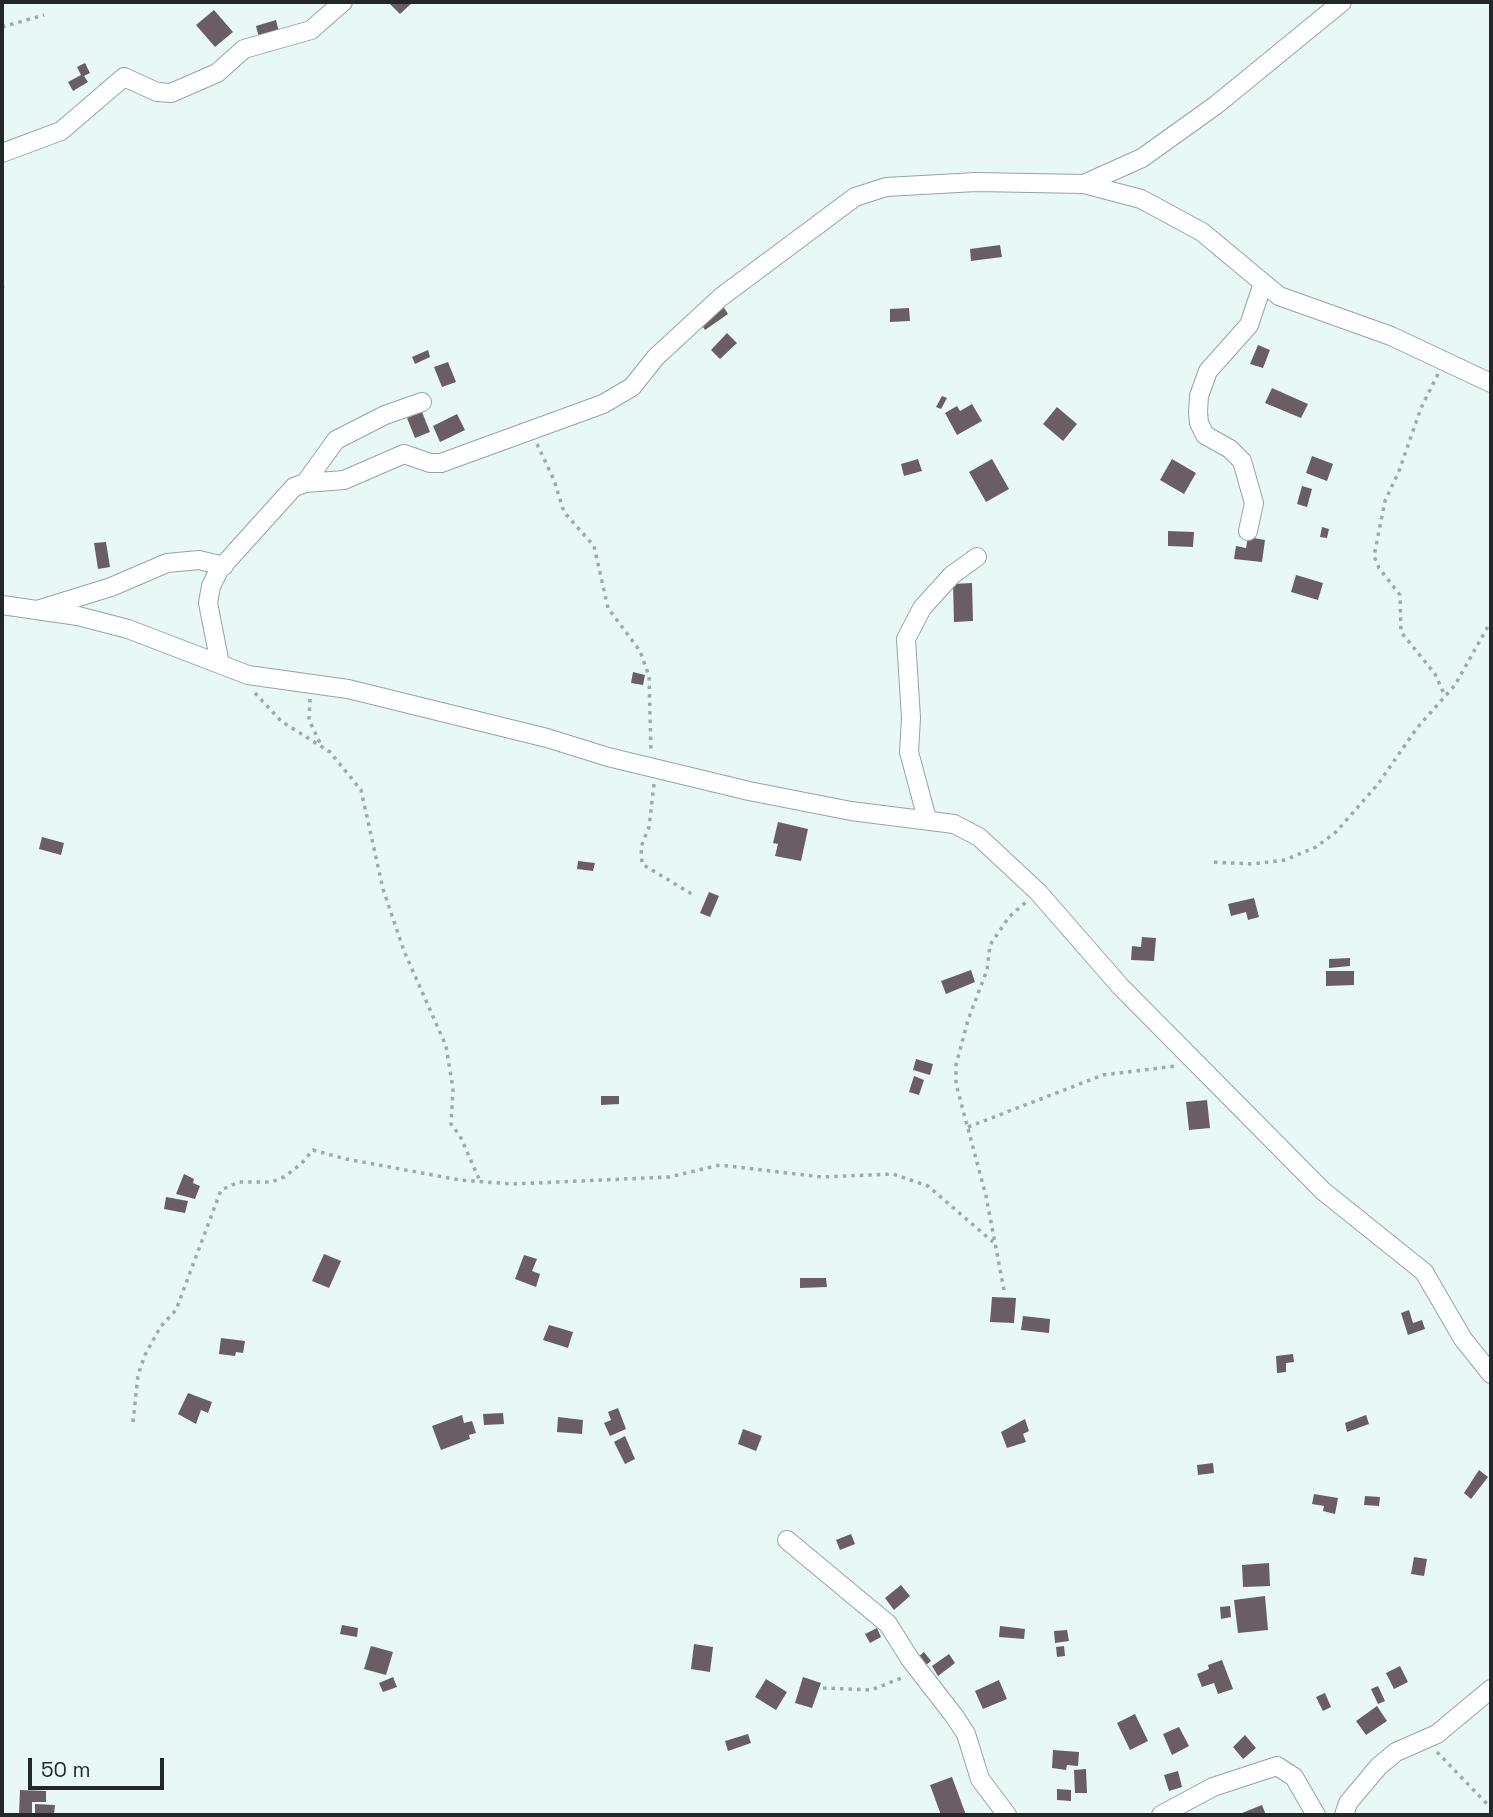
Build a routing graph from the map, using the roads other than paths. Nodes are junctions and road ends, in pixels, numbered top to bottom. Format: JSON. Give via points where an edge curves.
{"nodes":[{"id":1,"x":343,"y":2,"type":"edge"},
{"id":2,"x":1342,"y":2,"type":"edge"},
{"id":3,"x":2,"y":153,"type":"edge"},
{"id":4,"x":1084,"y":184,"type":"junction"},
{"id":5,"x":1263,"y":283,"type":"junction"},
{"id":6,"x":1491,"y":383,"type":"edge"},
{"id":7,"x":422,"y":402,"type":"dead end"},
{"id":8,"x":305,"y":483,"type":"junction"},
{"id":9,"x":1248,"y":531,"type":"dead end"},
{"id":10,"x":976,"y":557,"type":"dead end"},
{"id":11,"x":224,"y":566,"type":"junction"},
{"id":12,"x":2,"y":605,"type":"edge"},
{"id":13,"x":37,"y":610,"type":"junction"},
{"id":14,"x":220,"y":664,"type":"junction"},
{"id":15,"x":927,"y":819,"type":"junction"},
{"id":16,"x":1491,"y":1374,"type":"edge"},
{"id":17,"x":787,"y":1540,"type":"dead end"},
{"id":18,"x":1491,"y":1689,"type":"edge"},
{"id":19,"x":1007,"y":1815,"type":"edge"},
{"id":20,"x":1161,"y":1815,"type":"edge"},
{"id":21,"x":1316,"y":1815,"type":"edge"},
{"id":22,"x":1344,"y":1815,"type":"edge"}],
"edges":[{"from":1,"to":3,"type":"street","via":[[311,30],[244,49],[217,73],[171,93],[157,92],[124,77],[61,131]]},
{"from":2,"to":4,"type":"street","via":[[1142,159]]},
{"from":4,"to":5,"type":"street","via":[[1140,199],[1202,232]]},
{"from":4,"to":8,"type":"street","via":[[976,182],[886,187],[855,197],[720,296],[656,357],[632,387],[603,404],[441,463],[404,454],[344,480]]},
{"from":5,"to":6,"type":"street","via":[[1296,304],[1391,336]]},
{"from":5,"to":9,"type":"street","via":[[1249,326],[1208,371],[1198,412],[1205,435],[1242,461],[1254,503]]},
{"from":7,"to":8,"type":"street","via":[[336,440]]},
{"from":8,"to":11,"type":"street","via":[[278,502]]},
{"from":10,"to":15,"type":"street","via":[[922,608],[906,639],[909,752]]},
{"from":11,"to":13,"type":"street","via":[[199,560],[167,562],[111,587]]},
{"from":11,"to":14,"type":"street","via":[[208,603]]},
{"from":12,"to":13,"type":"street"},
{"from":13,"to":14,"type":"street","via":[[128,629]]},
{"from":14,"to":15,"type":"street","via":[[248,675],[320,683],[652,768],[851,811]]},
{"from":15,"to":16,"type":"street","via":[[954,824],[979,837],[1034,888],[1120,986],[1323,1191],[1424,1272]]},
{"from":17,"to":19,"type":"street","via":[[879,1615],[966,1734],[980,1779]]},
{"from":18,"to":22,"type":"street","via":[[1437,1734],[1396,1752],[1379,1766],[1348,1803]]},
{"from":20,"to":21,"type":"street","via":[[1213,1787],[1277,1766],[1294,1777]]}]}
